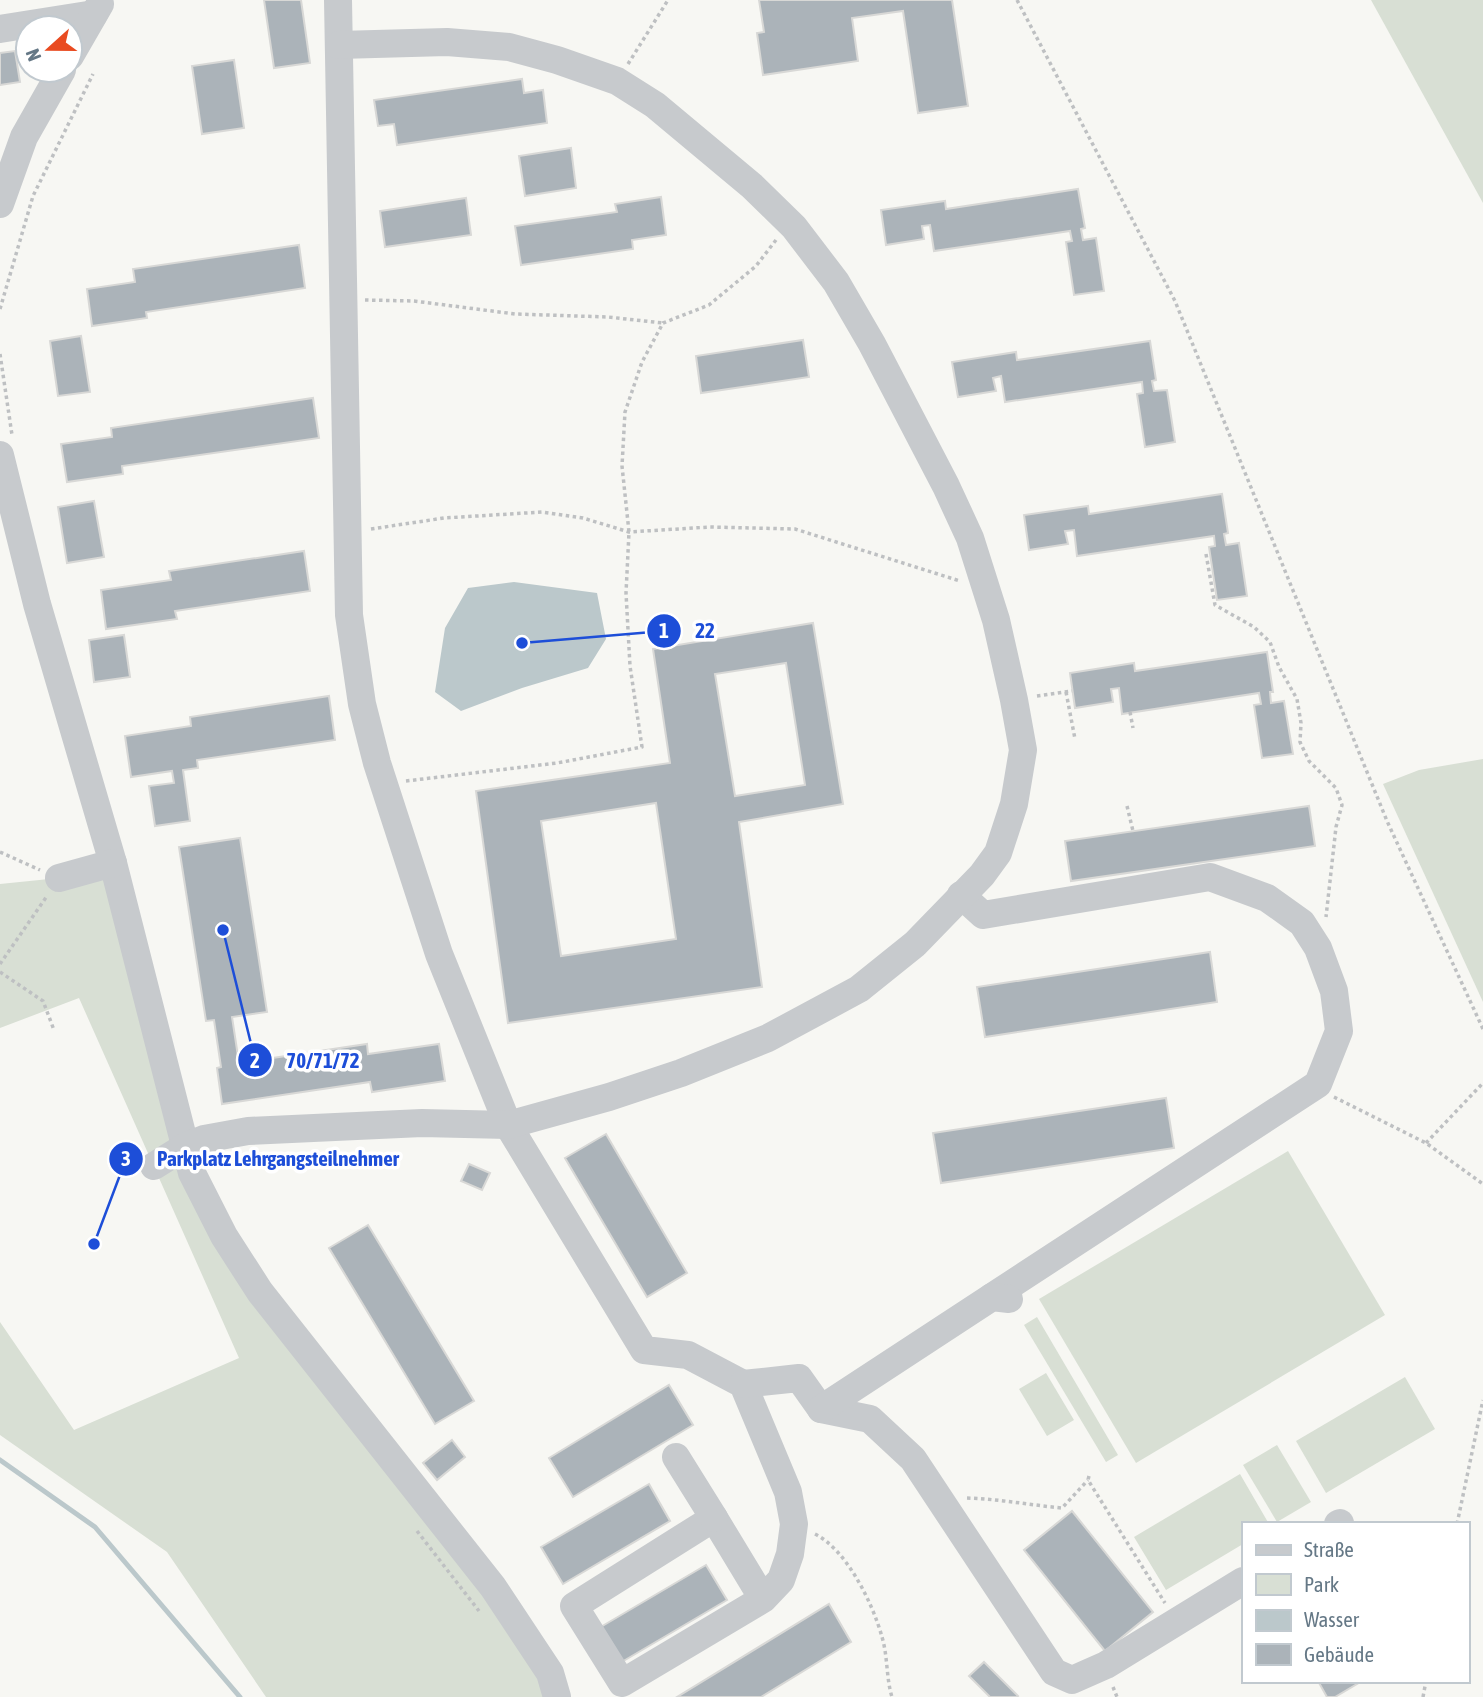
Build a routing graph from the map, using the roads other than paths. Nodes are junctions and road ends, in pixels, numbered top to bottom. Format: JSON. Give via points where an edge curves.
{"nodes":[{"id":1,"x":338,"y":0,"type":"edge"},
{"id":2,"x":98,"y":7,"type":"edge"},
{"id":3,"x":0,"y":29,"type":"edge"},
{"id":4,"x":84,"y":32,"type":"edge"},
{"id":5,"x":339,"y":45,"type":"junction"},
{"id":6,"x":54,"y":84,"type":"edge"},
{"id":7,"x":0,"y":204,"type":"edge"},
{"id":8,"x":0,"y":455,"type":"edge"},
{"id":9,"x":113,"y":863,"type":"junction"},
{"id":10,"x":60,"y":878,"type":"road end"},
{"id":11,"x":961,"y":895,"type":"junction"},
{"id":12,"x":508,"y":1125,"type":"junction"},
{"id":13,"x":186,"y":1146,"type":"junction"},
{"id":14,"x":154,"y":1166,"type":"dead end"},
{"id":15,"x":743,"y":1384,"type":"junction"},
{"id":16,"x":821,"y":1409,"type":"junction"},
{"id":17,"x":676,"y":1457,"type":"dead end"},
{"id":18,"x":714,"y":1518,"type":"junction"},
{"id":19,"x":1242,"y":1582,"type":"edge"},
{"id":20,"x":763,"y":1600,"type":"junction"},
{"id":21,"x":556,"y":1697,"type":"edge"}],
"edges":[{"from":1,"to":5,"type":"street"},
{"from":2,"to":3,"type":"street"},
{"from":2,"to":4,"type":"street"},
{"from":5,"to":11,"type":"street","via":[[447,41],[509,47],[617,81],[655,105],[752,186],[790,222],[836,282],[970,538],[996,620],[1014,700],[1023,750],[1014,804],[998,853]]},
{"from":5,"to":12,"type":"street","via":[[349,615],[362,704],[439,954]]},
{"from":6,"to":7,"type":"street","via":[[24,136]]},
{"from":8,"to":9,"type":"street","via":[[37,604]]},
{"from":9,"to":10,"type":"street"},
{"from":9,"to":13,"type":"street"},
{"from":11,"to":12,"type":"street","via":[[915,944],[859,989],[768,1038],[669,1077]]},
{"from":11,"to":16,"type":"street","via":[[984,915],[1210,877],[1267,898],[1302,923],[1318,948],[1334,991],[1339,1031],[1318,1084],[1004,1299]]},
{"from":12,"to":13,"type":"street","via":[[422,1123],[248,1131]]},
{"from":12,"to":15,"type":"street","via":[[644,1350],[688,1355]]},
{"from":13,"to":14,"type":"street"},
{"from":13,"to":21,"type":"street","via":[[197,1183],[260,1292],[493,1587],[550,1673]]},
{"from":15,"to":16,"type":"street","via":[[799,1378]]},
{"from":15,"to":20,"type":"street","via":[[788,1492],[794,1524],[781,1580]]},
{"from":16,"to":19,"type":"street","via":[[870,1419],[913,1459],[1055,1672],[1072,1681]]},
{"from":17,"to":18,"type":"street"},
{"from":18,"to":20,"type":"street"},
{"from":18,"to":20,"type":"street","via":[[574,1606],[622,1683]]}]}
